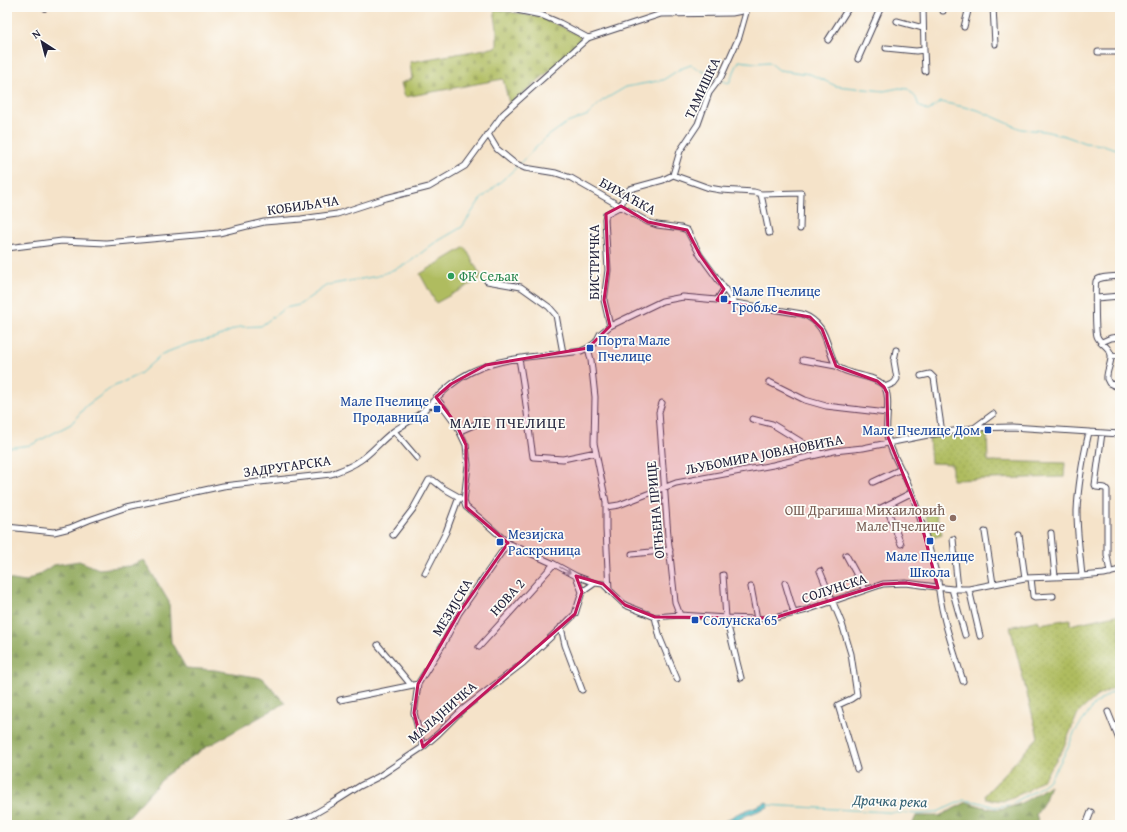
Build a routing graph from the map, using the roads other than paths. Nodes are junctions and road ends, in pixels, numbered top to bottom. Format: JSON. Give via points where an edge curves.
{"nodes":[{"id":1,"x":502,"y":7,"type":"edge"},
{"id":2,"x":849,"y":7,"type":"edge"},
{"id":3,"x":881,"y":7,"type":"edge"},
{"id":4,"x":923,"y":7,"type":"edge"},
{"id":5,"x":969,"y":7,"type":"edge"},
{"id":6,"x":993,"y":7,"type":"edge"},
{"id":7,"x":748,"y":8,"type":"edge"},
{"id":8,"x":897,"y":21,"type":"dead end"},
{"id":9,"x":923,"y":28,"type":"junction"},
{"id":10,"x":964,"y":28,"type":"dead end"},
{"id":11,"x":588,"y":38,"type":"junction"},
{"id":12,"x":828,"y":40,"type":"dead end"},
{"id":13,"x":995,"y":44,"type":"dead end"},
{"id":14,"x":886,"y":48,"type":"dead end"},
{"id":15,"x":924,"y":50,"type":"junction"},
{"id":16,"x":1098,"y":52,"type":"dead end"},
{"id":17,"x":1120,"y":52,"type":"edge"},
{"id":18,"x":858,"y":59,"type":"dead end"},
{"id":19,"x":925,"y":72,"type":"dead end"},
{"id":20,"x":488,"y":134,"type":"junction"},
{"id":21,"x":673,"y":174,"type":"junction"},
{"id":22,"x":761,"y":194,"type":"junction"},
{"id":23,"x":621,"y":206,"type":"junction"},
{"id":24,"x":800,"y":229,"type":"dead end"},
{"id":25,"x":769,"y":233,"type":"dead end"},
{"id":26,"x":7,"y":248,"type":"edge"},
{"id":27,"x":1120,"y":276,"type":"edge"},
{"id":28,"x":487,"y":281,"type":"dead end"},
{"id":29,"x":724,"y":289,"type":"junction"},
{"id":30,"x":1120,"y":296,"type":"edge"},
{"id":31,"x":1096,"y":298,"type":"junction"},
{"id":32,"x":717,"y":300,"type":"junction"},
{"id":33,"x":735,"y":303,"type":"junction"},
{"id":34,"x":610,"y":326,"type":"junction"},
{"id":35,"x":1120,"y":337,"type":"edge"},
{"id":36,"x":1102,"y":342,"type":"junction"},
{"id":37,"x":588,"y":348,"type":"junction"},
{"id":38,"x":896,"y":350,"type":"dead end"},
{"id":39,"x":563,"y":353,"type":"junction"},
{"id":40,"x":1111,"y":356,"type":"junction"},
{"id":41,"x":1120,"y":357,"type":"edge"},
{"id":42,"x":519,"y":359,"type":"junction"},
{"id":43,"x":803,"y":360,"type":"dead end"},
{"id":44,"x":836,"y":366,"type":"junction"},
{"id":45,"x":921,"y":376,"type":"dead end"},
{"id":46,"x":769,"y":382,"type":"dead end"},
{"id":47,"x":885,"y":387,"type":"junction"},
{"id":48,"x":1120,"y":388,"type":"edge"},
{"id":49,"x":436,"y":398,"type":"junction"},
{"id":50,"x":662,"y":403,"type":"dead end"},
{"id":51,"x":429,"y":405,"type":"junction"},
{"id":52,"x":443,"y":407,"type":"junction"},
{"id":53,"x":886,"y":413,"type":"junction"},
{"id":54,"x":993,"y":414,"type":"dead end"},
{"id":55,"x":752,"y":419,"type":"dead end"},
{"id":56,"x":984,"y":420,"type":"junction"},
{"id":57,"x":483,"y":421,"type":"dead end"},
{"id":58,"x":973,"y":428,"type":"junction"},
{"id":59,"x":989,"y":428,"type":"junction"},
{"id":60,"x":394,"y":431,"type":"junction"},
{"id":61,"x":460,"y":431,"type":"junction"},
{"id":62,"x":1089,"y":432,"type":"junction"},
{"id":63,"x":942,"y":433,"type":"junction"},
{"id":64,"x":1102,"y":433,"type":"junction"},
{"id":65,"x":1120,"y":434,"type":"edge"},
{"id":66,"x":889,"y":443,"type":"junction"},
{"id":67,"x":596,"y":452,"type":"junction"},
{"id":68,"x":821,"y":454,"type":"junction"},
{"id":69,"x":417,"y":458,"type":"dead end"},
{"id":70,"x":901,"y":469,"type":"junction"},
{"id":71,"x":874,"y":482,"type":"dead end"},
{"id":72,"x":665,"y":487,"type":"junction"},
{"id":73,"x":912,"y":493,"type":"junction"},
{"id":74,"x":459,"y":497,"type":"junction"},
{"id":75,"x":464,"y":501,"type":"junction"},
{"id":76,"x":886,"y":506,"type":"junction"},
{"id":77,"x":606,"y":508,"type":"junction"},
{"id":78,"x":873,"y":512,"type":"dead end"},
{"id":79,"x":7,"y":527,"type":"edge"},
{"id":80,"x":986,"y":532,"type":"dead end"},
{"id":81,"x":1051,"y":533,"type":"dead end"},
{"id":82,"x":1019,"y":535,"type":"dead end"},
{"id":83,"x":393,"y":536,"type":"dead end"},
{"id":84,"x":953,"y":539,"type":"dead end"},
{"id":85,"x":508,"y":543,"type":"junction"},
{"id":86,"x":901,"y":544,"type":"dead end"},
{"id":87,"x":670,"y":550,"type":"junction"},
{"id":88,"x":632,"y":554,"type":"dead end"},
{"id":89,"x":846,"y":555,"type":"dead end"},
{"id":90,"x":554,"y":564,"type":"junction"},
{"id":91,"x":1120,"y":570,"type":"edge"},
{"id":92,"x":820,"y":571,"type":"dead end"},
{"id":93,"x":425,"y":572,"type":"dead end"},
{"id":94,"x":1110,"y":573,"type":"junction"},
{"id":95,"x":723,"y":575,"type":"dead end"},
{"id":96,"x":576,"y":576,"type":"junction"},
{"id":97,"x":1082,"y":576,"type":"junction"},
{"id":98,"x":1055,"y":577,"type":"junction"},
{"id":99,"x":1025,"y":578,"type":"junction"},
{"id":100,"x":1032,"y":578,"type":"junction"},
{"id":101,"x":595,"y":583,"type":"junction"},
{"id":102,"x":785,"y":583,"type":"dead end"},
{"id":103,"x":993,"y":584,"type":"junction"},
{"id":104,"x":751,"y":588,"type":"dead end"},
{"id":105,"x":938,"y":588,"type":"junction"},
{"id":106,"x":952,"y":589,"type":"junction"},
{"id":107,"x":958,"y":589,"type":"junction"},
{"id":108,"x":969,"y":589,"type":"junction"},
{"id":109,"x":609,"y":590,"type":"junction"},
{"id":110,"x":865,"y":590,"type":"junction"},
{"id":111,"x":582,"y":592,"type":"junction"},
{"id":112,"x":1053,"y":596,"type":"dead end"},
{"id":113,"x":833,"y":601,"type":"junction"},
{"id":114,"x":794,"y":613,"type":"junction"},
{"id":115,"x":680,"y":615,"type":"junction"},
{"id":116,"x":655,"y":617,"type":"junction"},
{"id":117,"x":726,"y":618,"type":"junction"},
{"id":118,"x":757,"y":619,"type":"junction"},
{"id":119,"x":561,"y":627,"type":"junction"},
{"id":120,"x":966,"y":635,"type":"dead end"},
{"id":121,"x":980,"y":636,"type":"dead end"},
{"id":122,"x":378,"y":645,"type":"dead end"},
{"id":123,"x":479,"y":647,"type":"dead end"},
{"id":124,"x":741,"y":678,"type":"dead end"},
{"id":125,"x":677,"y":679,"type":"dead end"},
{"id":126,"x":963,"y":681,"type":"dead end"},
{"id":127,"x":418,"y":684,"type":"junction"},
{"id":128,"x":411,"y":686,"type":"junction"},
{"id":129,"x":582,"y":690,"type":"dead end"},
{"id":130,"x":340,"y":700,"type":"dead end"},
{"id":131,"x":1108,"y":712,"type":"dead end"},
{"id":132,"x":1120,"y":742,"type":"edge"},
{"id":133,"x":423,"y":747,"type":"junction"},
{"id":134,"x":857,"y":769,"type":"dead end"},
{"id":135,"x":1090,"y":812,"type":"dead end"},
{"id":136,"x":288,"y":825,"type":"edge"},
{"id":137,"x":1086,"y":825,"type":"edge"}],
"edges":[{"from":1,"to":11,"type":"street","via":[[541,15]]},
{"from":2,"to":12,"type":"street"},
{"from":3,"to":18,"type":"street"},
{"from":4,"to":9,"type":"street"},
{"from":5,"to":10,"type":"street"},
{"from":6,"to":13,"type":"street"},
{"from":7,"to":11,"type":"street","via":[[732,13],[661,14]]},
{"from":7,"to":21,"type":"street","name":"ТАМИШКА","via":[[740,37],[721,77],[709,93],[698,124],[680,151]]},
{"from":8,"to":9,"type":"street"},
{"from":9,"to":15,"type":"street"},
{"from":11,"to":20,"type":"street","name":"КОБИЉАЧА","via":[[503,114]]},
{"from":14,"to":15,"type":"street"},
{"from":15,"to":19,"type":"street"},
{"from":16,"to":17,"type":"street"},
{"from":20,"to":23,"type":"street","name":"БИХАЋКА","via":[[497,150],[518,165],[570,178]]},
{"from":20,"to":26,"type":"street","name":"КОБИЉАЧА","via":[[465,166],[429,186],[337,214],[264,222],[219,232],[179,237],[106,243],[62,241]]},
{"from":21,"to":22,"type":"street","via":[[709,188]]},
{"from":21,"to":23,"type":"street","via":[[663,180],[630,189],[624,196]]},
{"from":22,"to":24,"type":"street","via":[[801,193]]},
{"from":22,"to":25,"type":"street"},
{"from":23,"to":29,"type":"street","name":"БИХАЋКА","via":[[648,222],[687,230],[700,255]]},
{"from":23,"to":34,"type":"street","name":"БИСТРИЧКА","via":[[606,214],[605,219],[608,270],[604,300]]},
{"from":27,"to":31,"type":"street","via":[[1097,280]]},
{"from":28,"to":39,"type":"street","via":[[521,287],[549,307],[556,316]]},
{"from":29,"to":32,"type":"street"},
{"from":29,"to":33,"type":"street","name":"БИХАЋКА"},
{"from":30,"to":31,"type":"street"},
{"from":31,"to":36,"type":"street","via":[[1096,332]]},
{"from":32,"to":33,"type":"street"},
{"from":32,"to":34,"type":"street","via":[[684,297],[662,301]]},
{"from":33,"to":44,"type":"street","via":[[810,317],[822,329]]},
{"from":34,"to":37,"type":"street"},
{"from":35,"to":36,"type":"street"},
{"from":36,"to":40,"type":"street"},
{"from":37,"to":39,"type":"street","name":"ЗАДРУГАРСКА"},
{"from":37,"to":67,"type":"street","via":[[595,397]]},
{"from":38,"to":47,"type":"street","via":[[894,361],[897,379]]},
{"from":39,"to":42,"type":"street","name":"ЗАДРУГАРСКА"},
{"from":40,"to":41,"type":"street"},
{"from":40,"to":48,"type":"street","via":[[1106,376],[1110,383]]},
{"from":42,"to":49,"type":"street","name":"ЗАДРУГАРСКА","via":[[486,365],[469,372]]},
{"from":42,"to":67,"type":"street","via":[[533,457],[563,459]]},
{"from":43,"to":44,"type":"street"},
{"from":44,"to":47,"type":"street","via":[[877,381]]},
{"from":45,"to":63,"type":"street","via":[[930,374],[934,378]]},
{"from":46,"to":53,"type":"street","via":[[805,400],[826,406]]},
{"from":47,"to":53,"type":"street"},
{"from":49,"to":51,"type":"street","name":"ЗАДРУГАРСКА"},
{"from":49,"to":52,"type":"street"},
{"from":50,"to":72,"type":"street","name":"ОГЊЕНА ПРИЦЕ","via":[[659,412]]},
{"from":51,"to":52,"type":"street"},
{"from":51,"to":60,"type":"street","name":"ЗАДРУГАРСКА","via":[[410,422]]},
{"from":52,"to":61,"type":"street"},
{"from":53,"to":66,"type":"street"},
{"from":54,"to":56,"type":"street"},
{"from":55,"to":68,"type":"street","via":[[772,424]]},
{"from":56,"to":58,"type":"street"},
{"from":56,"to":59,"type":"street"},
{"from":57,"to":61,"type":"street"},
{"from":58,"to":59,"type":"street","name":"ЉУБОМИРА ЈОВАНОВИЋА"},
{"from":58,"to":63,"type":"street","name":"ЉУБОМИРА ЈОВАНОВИЋА"},
{"from":59,"to":62,"type":"street","name":"ЉУБОМИРА ЈОВАНОВИЋА"},
{"from":60,"to":69,"type":"street"},
{"from":60,"to":79,"type":"street","name":"ЗАДРУГАРСКА","via":[[360,460],[332,474],[224,486],[126,507],[54,532]]},
{"from":61,"to":75,"type":"street","one_way":true,"via":[[466,446],[468,466]]},
{"from":62,"to":64,"type":"street","name":"ЉУБОМИРА ЈОВАНОВИЋА"},
{"from":62,"to":97,"type":"street","via":[[1077,512]]},
{"from":63,"to":66,"type":"street","name":"ЉУБОМИРА ЈОВАНОВИЋА"},
{"from":64,"to":65,"type":"street","name":"ЉУБОМИРА ЈОВАНОВИЋА"},
{"from":64,"to":94,"type":"street","via":[[1095,485],[1107,490],[1107,555]]},
{"from":66,"to":68,"type":"street","name":"ЉУБОМИРА ЈОВАНОВИЋА"},
{"from":66,"to":70,"type":"street"},
{"from":67,"to":77,"type":"street"},
{"from":68,"to":72,"type":"street","name":"ЉУБОМИРА ЈОВАНОВИЋА"},
{"from":70,"to":71,"type":"street"},
{"from":70,"to":73,"type":"street"},
{"from":72,"to":77,"type":"street","name":"ЉУБОМИРА ЈОВАНОВИЋА"},
{"from":72,"to":87,"type":"street","name":"ОГЊЕНА ПРИЦЕ"},
{"from":73,"to":76,"type":"street"},
{"from":73,"to":105,"type":"street"},
{"from":74,"to":75,"type":"street","name":"СОЛУНСКА"},
{"from":74,"to":83,"type":"street","name":"СОЛУНСКА","via":[[429,480],[413,509]]},
{"from":74,"to":93,"type":"street","via":[[446,532]]},
{"from":75,"to":85,"type":"street","name":"СОЛУНСКА","via":[[466,508]]},
{"from":76,"to":78,"type":"street"},
{"from":76,"to":86,"type":"street"},
{"from":77,"to":109,"type":"street"},
{"from":80,"to":103,"type":"street"},
{"from":81,"to":98,"type":"street"},
{"from":82,"to":99,"type":"street"},
{"from":84,"to":107,"type":"street"},
{"from":85,"to":90,"type":"street","name":"СОЛУНСКА"},
{"from":85,"to":127,"type":"street","name":"МЕЗИЈСКА","via":[[460,613]]},
{"from":87,"to":88,"type":"street"},
{"from":87,"to":115,"type":"street","name":"ОГЊЕНА ПРИЦЕ","via":[[675,602]]},
{"from":89,"to":110,"type":"street"},
{"from":90,"to":96,"type":"street","name":"СОЛУНСКА","one_way":true},
{"from":90,"to":123,"type":"street","name":"НОВА 2"},
{"from":91,"to":94,"type":"street","name":"СОЛУНСКА"},
{"from":92,"to":113,"type":"street"},
{"from":94,"to":97,"type":"street","name":"СОЛУНСКА"},
{"from":95,"to":117,"type":"street"},
{"from":96,"to":101,"type":"street","name":"СОЛУНСКА"},
{"from":96,"to":111,"type":"street"},
{"from":97,"to":98,"type":"street","name":"СОЛУНСКА"},
{"from":98,"to":100,"type":"street","name":"СОЛУНСКА"},
{"from":99,"to":100,"type":"street","name":"СОЛУНСКА"},
{"from":99,"to":103,"type":"street","name":"СОЛУНСКА"},
{"from":100,"to":112,"type":"street","via":[[1033,596]]},
{"from":101,"to":109,"type":"street","name":"СОЛУНСКА","via":[[603,584]]},
{"from":101,"to":111,"type":"street"},
{"from":102,"to":114,"type":"street"},
{"from":103,"to":108,"type":"street","name":"СОЛУНСКА"},
{"from":104,"to":118,"type":"street"},
{"from":105,"to":106,"type":"street","name":"СОЛУНСКА"},
{"from":105,"to":110,"type":"street","name":"СОЛУНСКА","via":[[900,583],[883,584]]},
{"from":105,"to":126,"type":"street"},
{"from":106,"to":107,"type":"street","name":"СОЛУНСКА"},
{"from":106,"to":120,"type":"street"},
{"from":107,"to":108,"type":"street","name":"СОЛУНСКА"},
{"from":108,"to":121,"type":"street"},
{"from":109,"to":116,"type":"street","name":"СОЛУНСКА","via":[[625,605]]},
{"from":110,"to":113,"type":"street","name":"СОЛУНСКА"},
{"from":111,"to":119,"type":"street","name":"МАЛАЈНИЧКА","via":[[575,614]]},
{"from":113,"to":114,"type":"street","name":"СОЛУНСКА"},
{"from":113,"to":134,"type":"street","via":[[851,654],[857,695],[838,704]]},
{"from":114,"to":118,"type":"street","name":"СОЛУНСКА"},
{"from":115,"to":116,"type":"street","name":"СОЛУНСКА"},
{"from":115,"to":117,"type":"street","name":"СОЛУНСКА"},
{"from":116,"to":125,"type":"street","via":[[660,638]]},
{"from":117,"to":118,"type":"street","name":"СОЛУНСКА"},
{"from":117,"to":124,"type":"street"},
{"from":119,"to":129,"type":"street"},
{"from":119,"to":133,"type":"street","name":"МАЛАЈНИЧКА","via":[[523,663],[462,710]]},
{"from":122,"to":128,"type":"street"},
{"from":127,"to":128,"type":"street"},
{"from":127,"to":133,"type":"street","name":"МЕЗИЈСКА","via":[[414,713]]},
{"from":128,"to":130,"type":"street"},
{"from":131,"to":132,"type":"street"},
{"from":133,"to":136,"type":"street","name":"МАЛАЈНИЧКА","via":[[332,804]]},
{"from":135,"to":137,"type":"street"}]}
